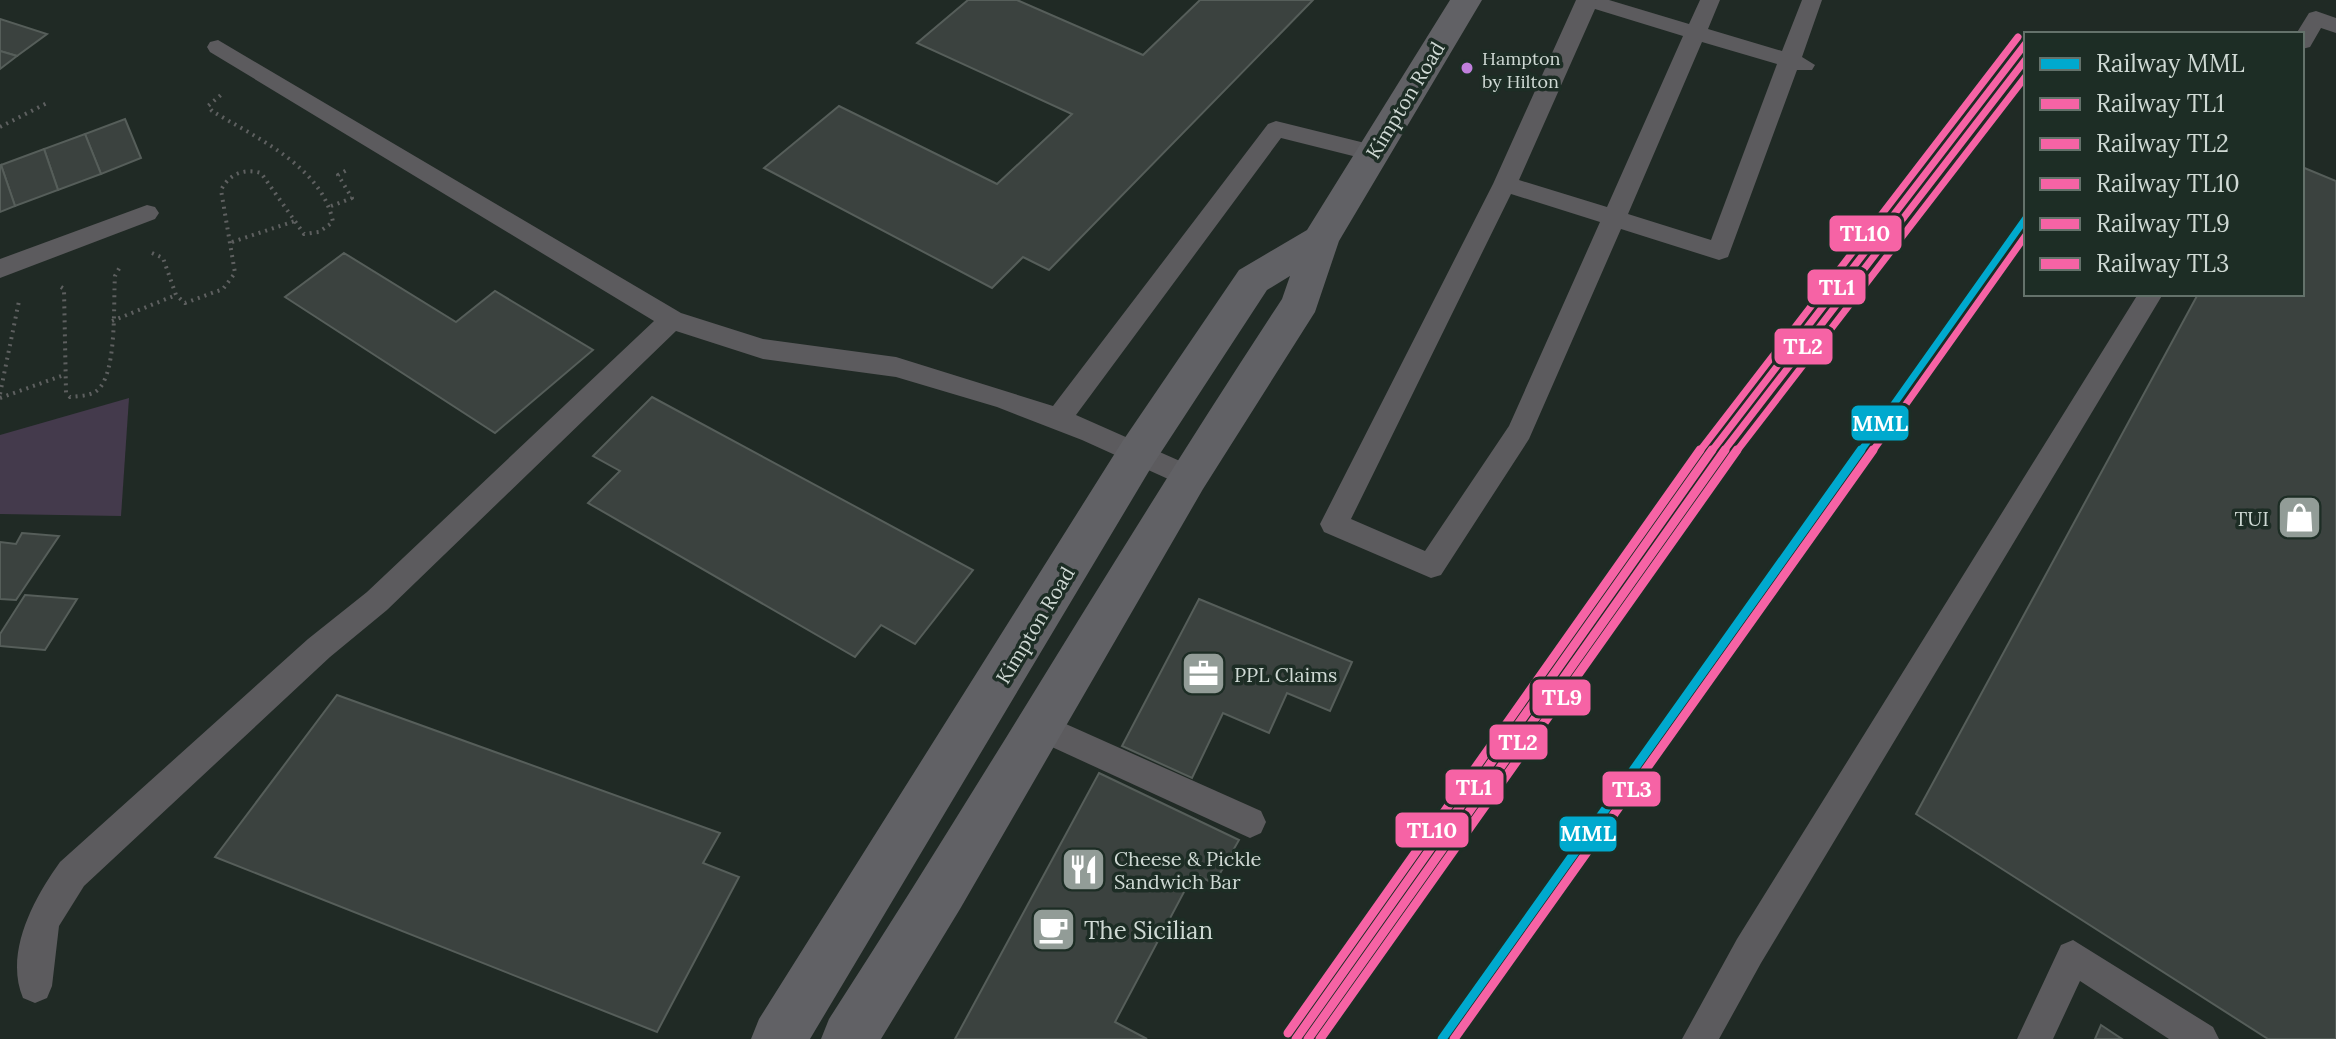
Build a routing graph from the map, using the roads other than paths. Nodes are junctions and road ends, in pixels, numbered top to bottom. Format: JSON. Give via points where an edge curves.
{"nodes":[{"id":1,"x":1466,"y":0,"type":"edge"},
{"id":2,"x":1588,"y":0,"type":"edge"},
{"id":3,"x":1710,"y":0,"type":"edge"},
{"id":4,"x":1812,"y":0,"type":"edge"},
{"id":5,"x":2336,"y":26,"type":"edge"},
{"id":6,"x":1695,"y":33,"type":"junction"},
{"id":7,"x":2304,"y":39,"type":"edge"},
{"id":8,"x":218,"y":47,"type":"dead end"},
{"id":9,"x":1796,"y":63,"type":"junction"},
{"id":10,"x":1373,"y":153,"type":"junction"},
{"id":11,"x":1505,"y":184,"type":"junction"},
{"id":12,"x":147,"y":213,"type":"dead end"},
{"id":13,"x":1613,"y":218,"type":"junction"},
{"id":14,"x":1320,"y":240,"type":"junction"},
{"id":15,"x":0,"y":269,"type":"edge"},
{"id":16,"x":2150,"y":296,"type":"edge"},
{"id":17,"x":672,"y":320,"type":"junction"},
{"id":18,"x":1058,"y":419,"type":"junction"},
{"id":19,"x":1137,"y":454,"type":"junction"},
{"id":20,"x":1188,"y":477,"type":"junction"},
{"id":21,"x":1039,"y":726,"type":"junction"},
{"id":22,"x":1250,"y":822,"type":"dead end"},
{"id":23,"x":35,"y":986,"type":"dead end"},
{"id":24,"x":779,"y":1039,"type":"edge"},
{"id":25,"x":849,"y":1039,"type":"edge"},
{"id":26,"x":1700,"y":1039,"type":"edge"},
{"id":27,"x":2035,"y":1039,"type":"edge"},
{"id":28,"x":2201,"y":1039,"type":"edge"}],
"edges":[{"from":1,"to":10,"type":"highway","name":"Kimpton Road"},
{"from":2,"to":6,"type":"lane"},
{"from":2,"to":11,"type":"lane"},
{"from":3,"to":6,"type":"lane"},
{"from":4,"to":9,"type":"lane"},
{"from":5,"to":7,"type":"lane","via":[[2316,18]]},
{"from":6,"to":9,"type":"lane"},
{"from":6,"to":13,"type":"lane"},
{"from":8,"to":17,"type":"lane"},
{"from":9,"to":13,"type":"lane","via":[[1719,251]]},
{"from":10,"to":14,"type":"highway","name":"Kimpton Road"},
{"from":10,"to":18,"type":"lane","via":[[1276,129]]},
{"from":11,"to":13,"type":"lane"},
{"from":11,"to":13,"type":"lane","via":[[1334,524],[1431,566],[1520,431]]},
{"from":12,"to":15,"type":"lane"},
{"from":14,"to":19,"type":"highway","name":"Kimpton Road","via":[[1253,280]]},
{"from":14,"to":20,"type":"highway","name":"Kimpton Road","via":[[1301,302]]},
{"from":16,"to":26,"type":"lane"},
{"from":17,"to":18,"type":"lane","via":[[763,349],[896,367]]},
{"from":17,"to":23,"type":"lane","via":[[377,601],[72,874],[49,904],[40,930]]},
{"from":18,"to":19,"type":"lane"},
{"from":19,"to":20,"type":"lane"},
{"from":19,"to":24,"type":"highway","name":"Kimpton Road"},
{"from":20,"to":21,"type":"highway","name":"Kimpton Road"},
{"from":21,"to":22,"type":"lane"},
{"from":21,"to":25,"type":"highway","name":"Kimpton Road"},
{"from":27,"to":28,"type":"lane","via":[[2073,957]]}]}
